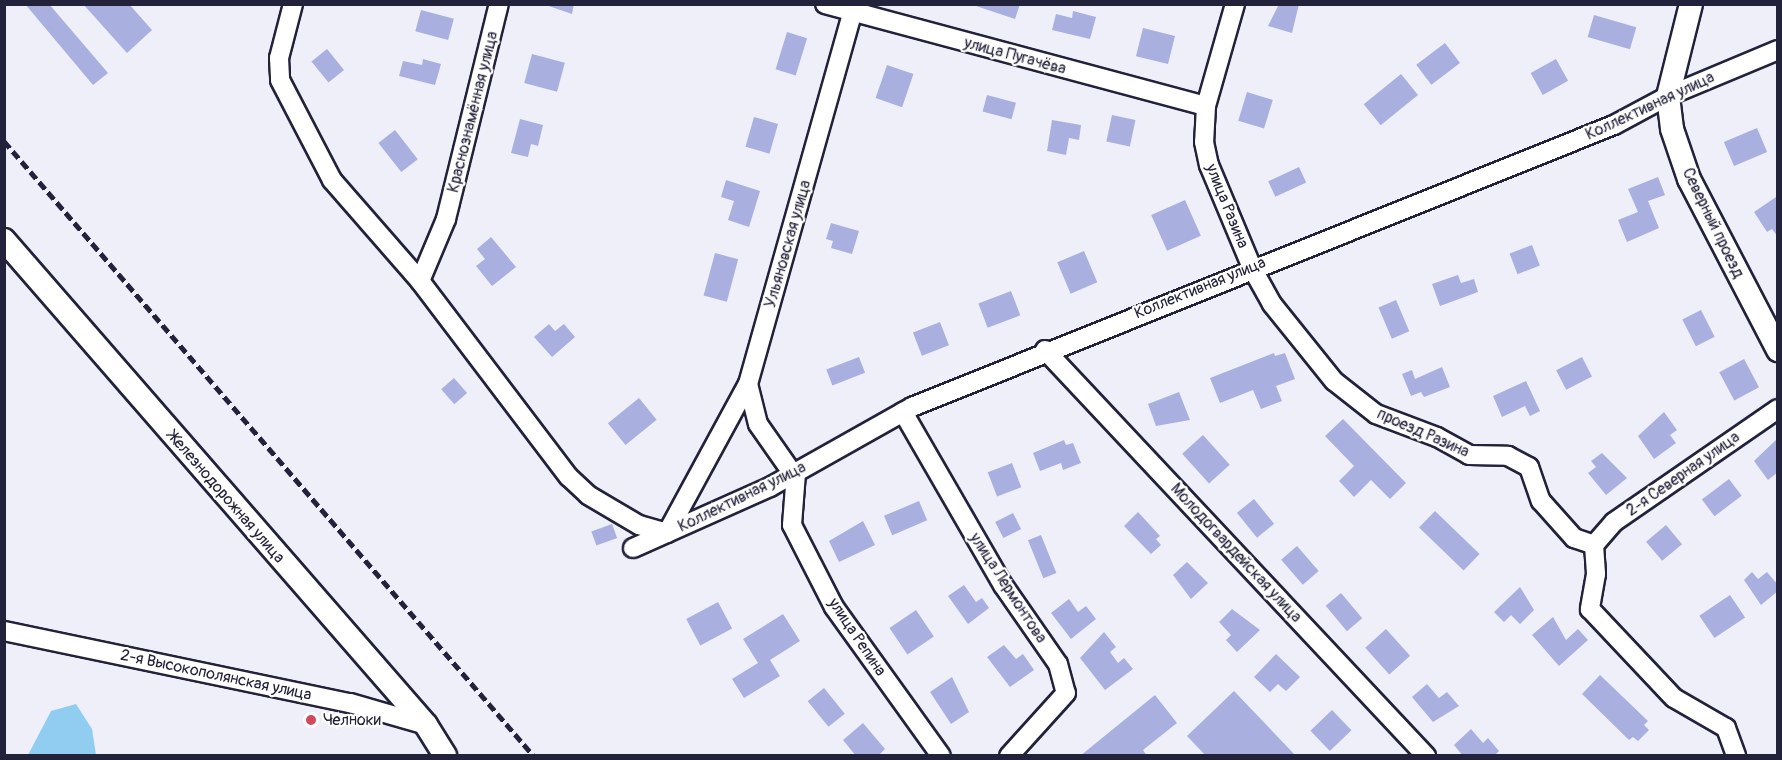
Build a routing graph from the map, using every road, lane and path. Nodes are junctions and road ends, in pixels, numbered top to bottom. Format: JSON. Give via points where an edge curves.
{"nodes":[{"id":1,"x":293,"y":4,"type":"edge"},
{"id":2,"x":499,"y":4,"type":"edge"},
{"id":3,"x":825,"y":4,"type":"edge"},
{"id":4,"x":1235,"y":4,"type":"edge"},
{"id":5,"x":1691,"y":4,"type":"edge"},
{"id":6,"x":854,"y":9,"type":"edge"},
{"id":7,"x":1778,"y":50,"type":"edge"},
{"id":8,"x":1668,"y":96,"type":"junction"},
{"id":9,"x":1206,"y":106,"type":"junction"},
{"id":10,"x":4,"y":240,"type":"edge"},
{"id":11,"x":1252,"y":268,"type":"junction"},
{"id":12,"x":420,"y":281,"type":"junction"},
{"id":13,"x":1045,"y":350,"type":"junction"},
{"id":14,"x":1778,"y":350,"type":"edge"},
{"id":15,"x":748,"y":384,"type":"junction"},
{"id":16,"x":1778,"y":409,"type":"edge"},
{"id":17,"x":903,"y":412,"type":"junction"},
{"id":18,"x":794,"y":474,"type":"junction"},
{"id":19,"x":667,"y":533,"type":"junction"},
{"id":20,"x":1594,"y":545,"type":"junction"},
{"id":21,"x":633,"y":548,"type":"dead end"},
{"id":22,"x":4,"y":631,"type":"edge"},
{"id":23,"x":426,"y":725,"type":"junction"},
{"id":24,"x":445,"y":756,"type":"edge"},
{"id":25,"x":941,"y":756,"type":"edge"},
{"id":26,"x":1009,"y":756,"type":"edge"},
{"id":27,"x":1426,"y":756,"type":"edge"},
{"id":28,"x":1736,"y":756,"type":"edge"}],
"edges":[{"from":1,"to":12,"type":"street","via":[[279,58],[280,80],[288,104],[332,180]]},
{"from":2,"to":12,"type":"street","name":"Краснознамённая улица","via":[[446,219]]},
{"from":3,"to":6,"type":"street","name":"улица Пугачёва"},
{"from":4,"to":9,"type":"street","name":"улица Разина"},
{"from":5,"to":8,"type":"street","name":"Северный проезд"},
{"from":6,"to":9,"type":"street","name":"улица Пугачёва"},
{"from":6,"to":15,"type":"street","name":"Ульяновская улица"},
{"from":7,"to":8,"type":"street","name":"Коллективная улица"},
{"from":8,"to":11,"type":"street","name":"Коллективная улица","via":[[1614,125]]},
{"from":8,"to":14,"type":"street","name":"Северный проезд","via":[[1672,129],[1689,179]]},
{"from":9,"to":11,"type":"street","name":"улица Разина","via":[[1204,142],[1209,165]]},
{"from":10,"to":23,"type":"street","name":"Железнодорожная улица"},
{"from":11,"to":13,"type":"street","name":"Коллективная улица"},
{"from":11,"to":20,"type":"street","name":"проезд Разина","via":[[1272,304],[1334,381],[1376,414],[1437,437],[1469,456],[1508,456],[1529,467],[1541,501],[1574,538]]},
{"from":12,"to":19,"type":"street","via":[[569,477],[588,495],[639,525]]},
{"from":13,"to":17,"type":"street","name":"Коллективная улица"},
{"from":13,"to":27,"type":"street","name":"Молодогвардейская улица"},
{"from":15,"to":18,"type":"street","name":"Ульяновская улица","via":[[758,424]]},
{"from":15,"to":19,"type":"street"},
{"from":16,"to":20,"type":"street","name":"2-я Северная улица","via":[[1614,522]]},
{"from":17,"to":18,"type":"street","name":"Коллективная улица"},
{"from":17,"to":26,"type":"street","name":"улица Лермонтова","via":[[1003,585],[1058,664],[1066,693]]},
{"from":18,"to":19,"type":"street","name":"Коллективная улица"},
{"from":18,"to":25,"type":"street","name":"улица Репина","via":[[792,525],[829,596]]},
{"from":19,"to":21,"type":"street","name":"Коллективная улица"},
{"from":20,"to":28,"type":"street","via":[[1596,574],[1590,609],[1674,698],[1726,728]]},
{"from":22,"to":23,"type":"street","name":"2-я Высокополянская улица","via":[[350,703]]},
{"from":23,"to":24,"type":"street","name":"Железнодорожная улица"}]}
